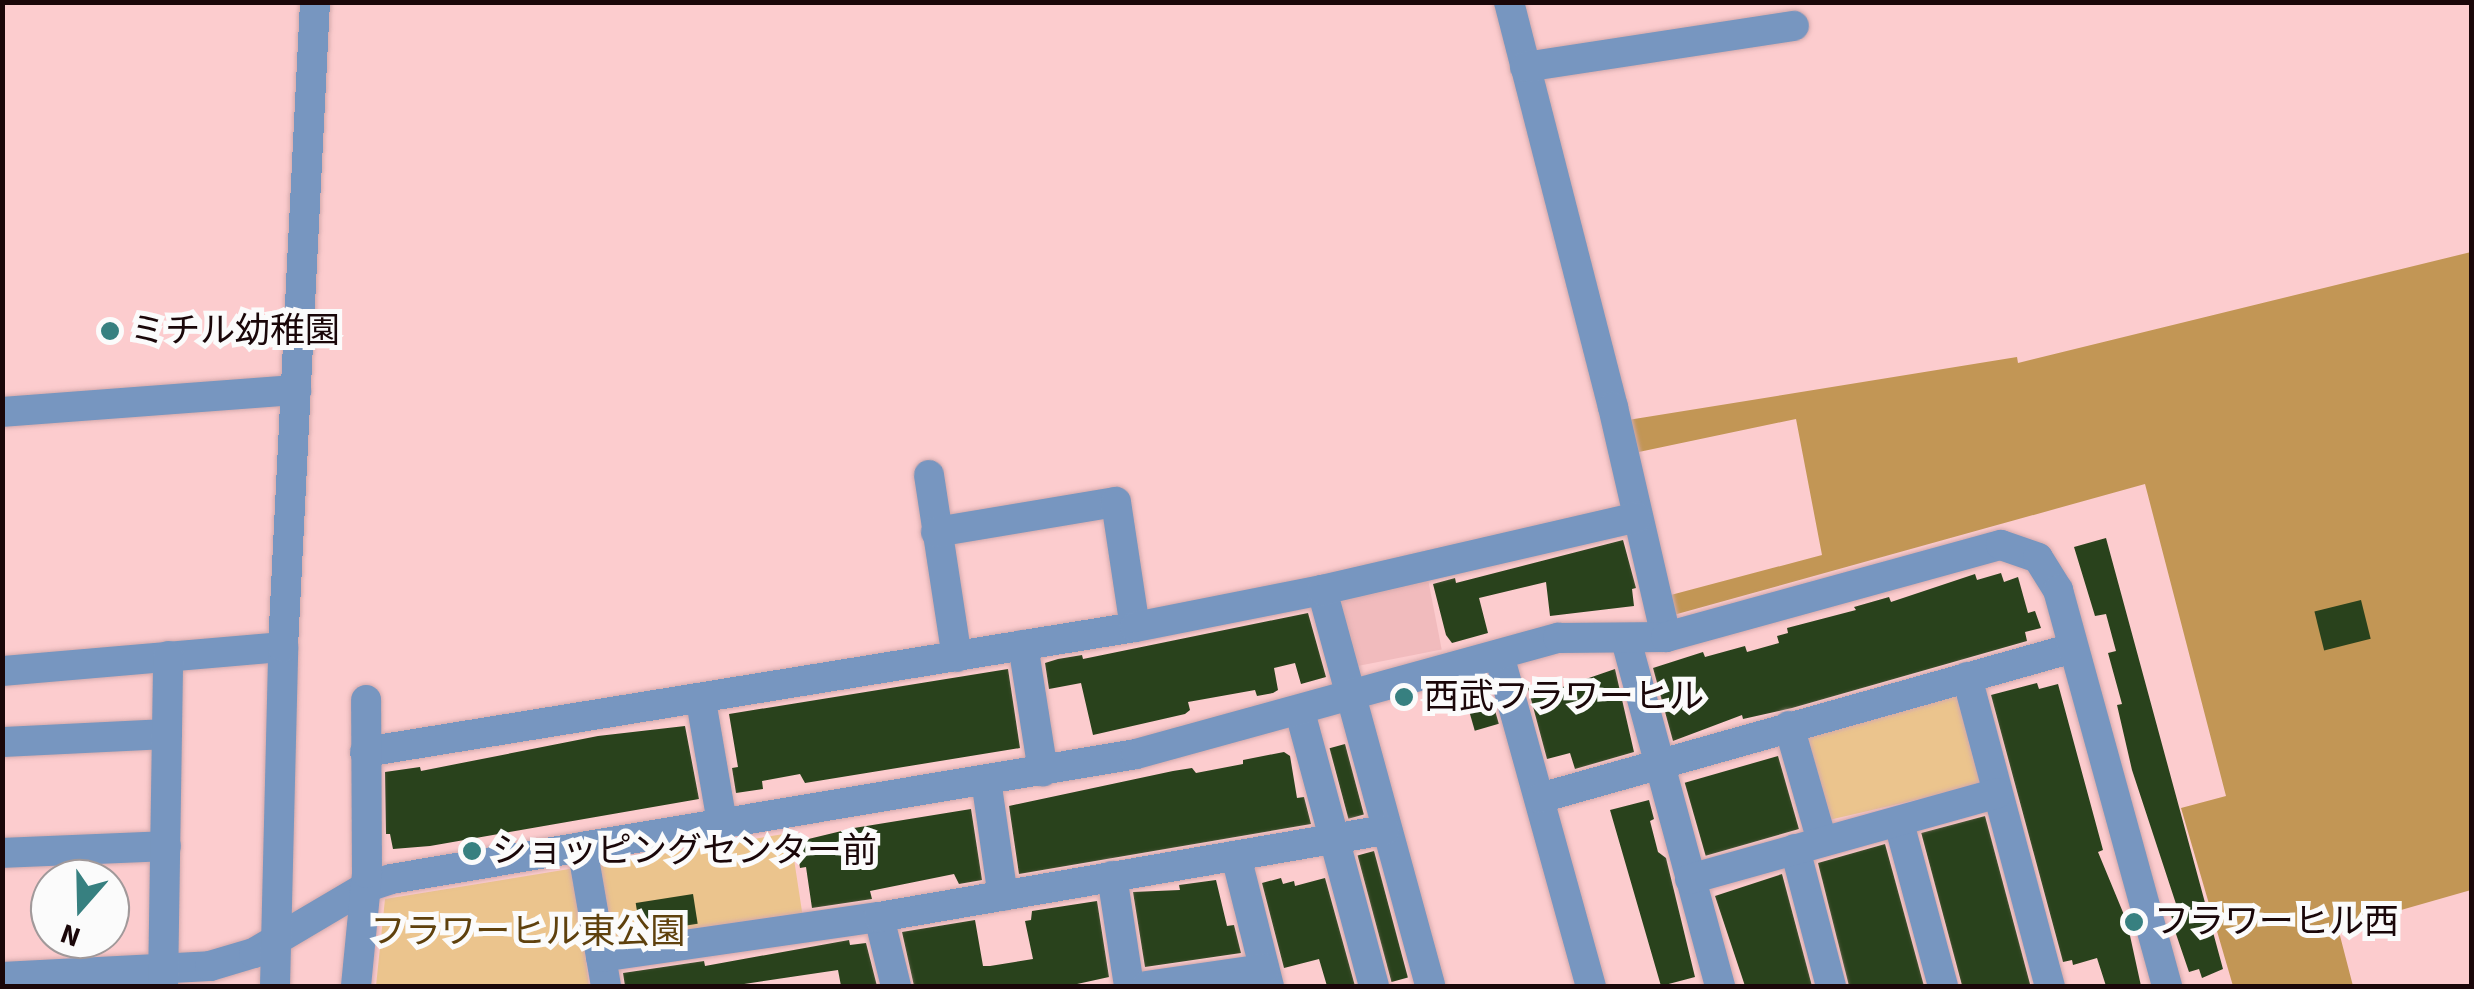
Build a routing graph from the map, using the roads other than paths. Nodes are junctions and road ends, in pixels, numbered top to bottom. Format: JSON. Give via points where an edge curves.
{"nodes":[{"id":1,"x":316,"y":2,"type":"edge"},
{"id":2,"x":1509,"y":2,"type":"edge"},
{"id":3,"x":1794,"y":26,"type":"dead end"},
{"id":4,"x":1525,"y":67,"type":"junction"},
{"id":5,"x":296,"y":390,"type":"junction"},
{"id":6,"x":2,"y":412,"type":"edge"},
{"id":7,"x":929,"y":475,"type":"dead end"},
{"id":8,"x":1637,"y":517,"type":"junction"},
{"id":9,"x":936,"y":532,"type":"junction"},
{"id":10,"x":1322,"y":590,"type":"junction"},
{"id":11,"x":1135,"y":628,"type":"junction"},
{"id":12,"x":1666,"y":636,"type":"junction"},
{"id":13,"x":1626,"y":640,"type":"junction"},
{"id":14,"x":1023,"y":645,"type":"junction"},
{"id":15,"x":283,"y":647,"type":"junction"},
{"id":16,"x":2073,"y":648,"type":"junction"},
{"id":17,"x":1499,"y":655,"type":"junction"},
{"id":18,"x":168,"y":656,"type":"junction"},
{"id":19,"x":957,"y":657,"type":"junction"},
{"id":20,"x":2,"y":670,"type":"edge"},
{"id":21,"x":1967,"y":678,"type":"junction"},
{"id":22,"x":1351,"y":698,"type":"junction"},
{"id":23,"x":366,"y":700,"type":"dead end"},
{"id":24,"x":701,"y":701,"type":"junction"},
{"id":25,"x":1300,"y":712,"type":"junction"},
{"id":26,"x":1788,"y":726,"type":"junction"},
{"id":27,"x":166,"y":734,"type":"junction"},
{"id":28,"x":2,"y":742,"type":"edge"},
{"id":29,"x":365,"y":752,"type":"junction"},
{"id":30,"x":1659,"y":762,"type":"junction"},
{"id":31,"x":1043,"y":771,"type":"junction"},
{"id":32,"x":986,"y":780,"type":"junction"},
{"id":33,"x":1997,"y":793,"type":"junction"},
{"id":34,"x":1540,"y":798,"type":"junction"},
{"id":35,"x":1899,"y":822,"type":"junction"},
{"id":36,"x":722,"y":824,"type":"junction"},
{"id":37,"x":1385,"y":830,"type":"junction"},
{"id":38,"x":1333,"y":840,"type":"junction"},
{"id":39,"x":1808,"y":845,"type":"junction"},
{"id":40,"x":166,"y":846,"type":"junction"},
{"id":41,"x":582,"y":847,"type":"junction"},
{"id":42,"x":2,"y":854,"type":"edge"},
{"id":43,"x":1236,"y":856,"type":"junction"},
{"id":44,"x":1112,"y":876,"type":"junction"},
{"id":45,"x":1690,"y":879,"type":"junction"},
{"id":46,"x":364,"y":888,"type":"junction"},
{"id":47,"x":1002,"y":896,"type":"junction"},
{"id":48,"x":879,"y":917,"type":"junction"},
{"id":49,"x":277,"y":941,"type":"junction"},
{"id":50,"x":604,"y":972,"type":"edge"},
{"id":51,"x":2,"y":976,"type":"edge"},
{"id":52,"x":163,"y":978,"type":"edge"},
{"id":53,"x":1267,"y":978,"type":"edge"},
{"id":54,"x":275,"y":986,"type":"edge"},
{"id":55,"x":356,"y":986,"type":"edge"},
{"id":56,"x":896,"y":986,"type":"edge"},
{"id":57,"x":1129,"y":986,"type":"edge"},
{"id":58,"x":1147,"y":986,"type":"edge"},
{"id":59,"x":1374,"y":986,"type":"edge"},
{"id":60,"x":1430,"y":986,"type":"edge"},
{"id":61,"x":1591,"y":986,"type":"edge"},
{"id":62,"x":1720,"y":986,"type":"edge"},
{"id":63,"x":1832,"y":986,"type":"edge"},
{"id":64,"x":1943,"y":986,"type":"edge"},
{"id":65,"x":2050,"y":986,"type":"edge"},
{"id":66,"x":2166,"y":986,"type":"edge"}],
"edges":[{"from":1,"to":5,"type":"street"},
{"from":2,"to":4,"type":"street"},
{"from":3,"to":4,"type":"street"},
{"from":4,"to":8,"type":"street"},
{"from":5,"to":6,"type":"street"},
{"from":5,"to":15,"type":"street"},
{"from":7,"to":9,"type":"street"},
{"from":8,"to":10,"type":"street"},
{"from":8,"to":12,"type":"street"},
{"from":9,"to":11,"type":"street","via":[[1116,502]]},
{"from":9,"to":19,"type":"street"},
{"from":10,"to":11,"type":"street"},
{"from":10,"to":22,"type":"street"},
{"from":11,"to":14,"type":"street"},
{"from":12,"to":13,"type":"street"},
{"from":12,"to":16,"type":"street","via":[[1984,547],[2012,546],[2049,571]]},
{"from":13,"to":17,"type":"street","via":[[1583,634]]},
{"from":13,"to":30,"type":"street"},
{"from":14,"to":19,"type":"street"},
{"from":14,"to":31,"type":"street"},
{"from":15,"to":18,"type":"street"},
{"from":15,"to":49,"type":"street"},
{"from":16,"to":21,"type":"street"},
{"from":16,"to":66,"type":"street"},
{"from":17,"to":22,"type":"street"},
{"from":17,"to":34,"type":"street"},
{"from":18,"to":20,"type":"street"},
{"from":18,"to":27,"type":"street"},
{"from":19,"to":24,"type":"street"},
{"from":21,"to":26,"type":"street"},
{"from":21,"to":33,"type":"street"},
{"from":22,"to":25,"type":"street"},
{"from":22,"to":37,"type":"street"},
{"from":23,"to":29,"type":"street"},
{"from":24,"to":29,"type":"street"},
{"from":24,"to":36,"type":"street"},
{"from":25,"to":31,"type":"street"},
{"from":25,"to":38,"type":"street"},
{"from":26,"to":30,"type":"street"},
{"from":26,"to":39,"type":"street"},
{"from":27,"to":28,"type":"street"},
{"from":27,"to":40,"type":"street"},
{"from":29,"to":46,"type":"street"},
{"from":30,"to":34,"type":"street"},
{"from":30,"to":45,"type":"street"},
{"from":31,"to":32,"type":"street"},
{"from":32,"to":36,"type":"street"},
{"from":32,"to":47,"type":"street"},
{"from":33,"to":35,"type":"street"},
{"from":33,"to":65,"type":"street"},
{"from":34,"to":61,"type":"street"},
{"from":35,"to":39,"type":"street"},
{"from":35,"to":64,"type":"street"},
{"from":36,"to":41,"type":"street"},
{"from":37,"to":38,"type":"street"},
{"from":37,"to":60,"type":"street"},
{"from":38,"to":43,"type":"street"},
{"from":38,"to":59,"type":"street"},
{"from":39,"to":45,"type":"street"},
{"from":39,"to":63,"type":"street"},
{"from":40,"to":42,"type":"street"},
{"from":40,"to":52,"type":"street"},
{"from":41,"to":46,"type":"street"},
{"from":41,"to":50,"type":"street"},
{"from":43,"to":44,"type":"street"},
{"from":43,"to":53,"type":"street"},
{"from":44,"to":47,"type":"street"},
{"from":44,"to":57,"type":"street"},
{"from":45,"to":62,"type":"street"},
{"from":46,"to":49,"type":"street"},
{"from":46,"to":55,"type":"street"},
{"from":47,"to":48,"type":"street"},
{"from":48,"to":50,"type":"street"},
{"from":48,"to":56,"type":"street"},
{"from":49,"to":52,"type":"street"},
{"from":49,"to":54,"type":"street"},
{"from":51,"to":52,"type":"street"},
{"from":53,"to":58,"type":"street"}]}
